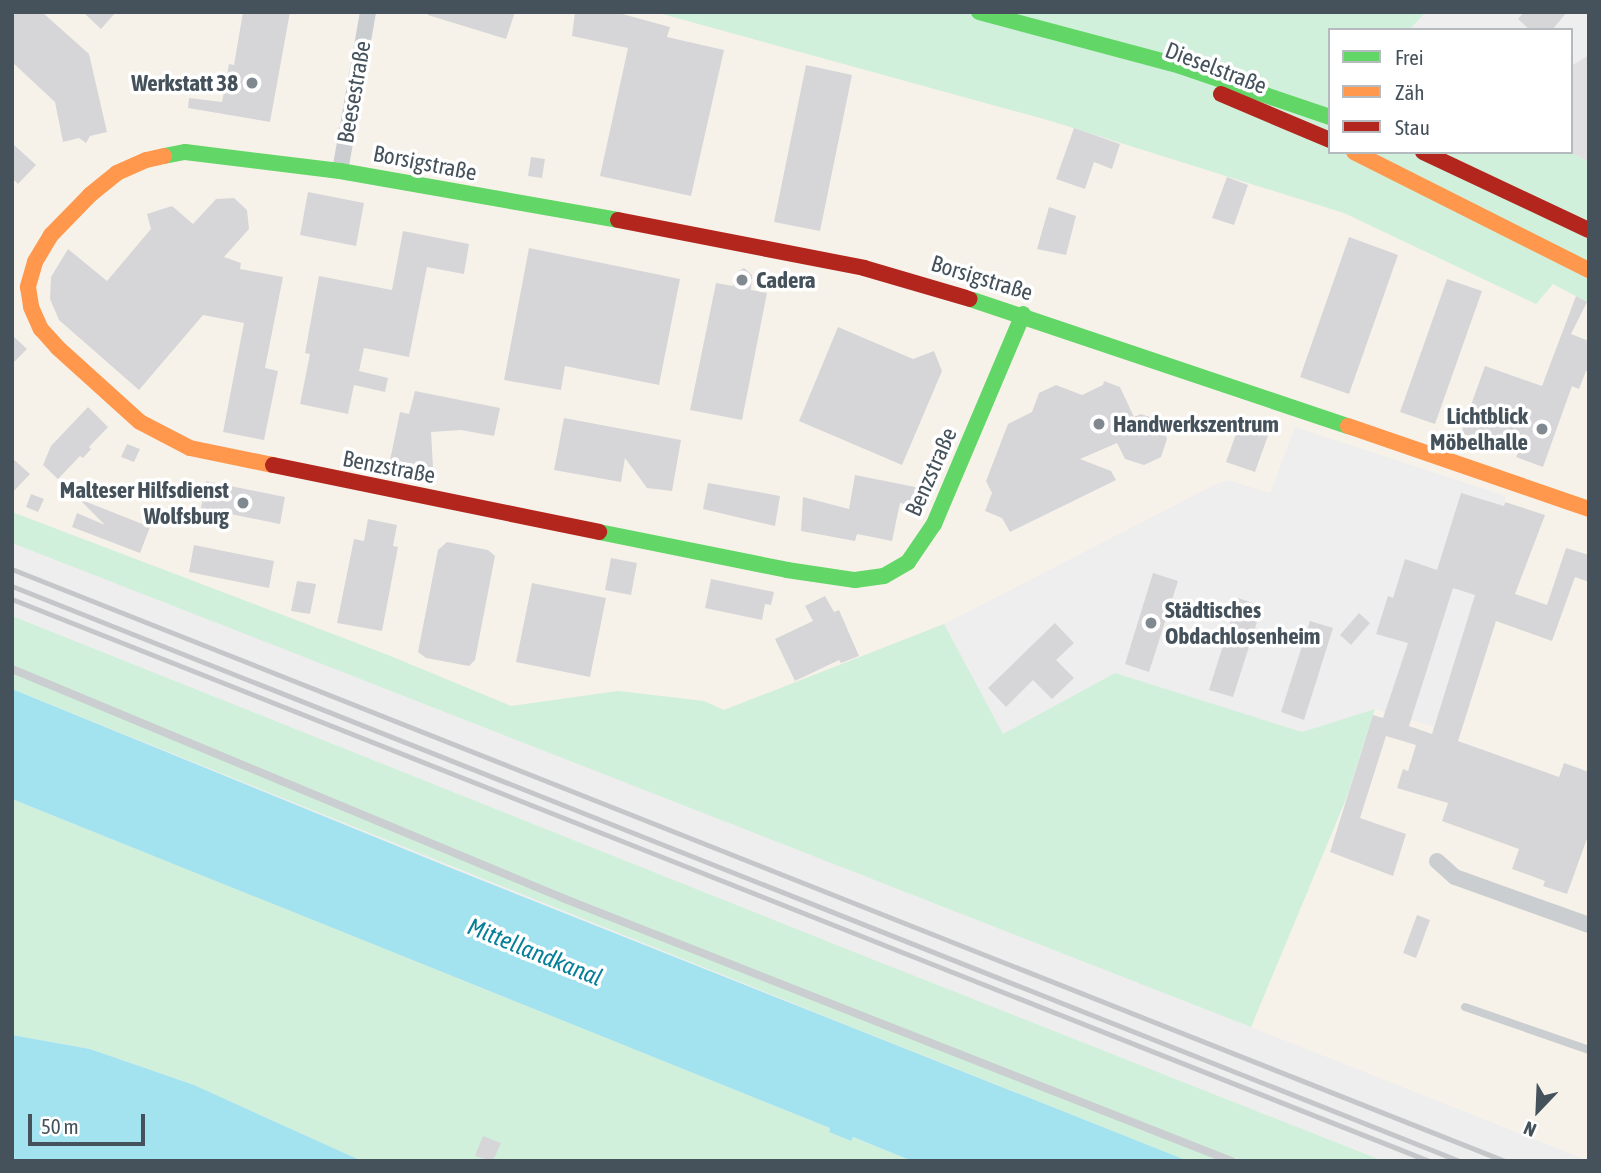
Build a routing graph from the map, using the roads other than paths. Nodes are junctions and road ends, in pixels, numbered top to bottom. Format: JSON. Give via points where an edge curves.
{"nodes":[{"id":1,"x":368,"y":12,"type":"edge"},
{"id":2,"x":979,"y":12,"type":"edge"},
{"id":3,"x":1085,"y":41,"type":"junction"},
{"id":4,"x":1328,"y":116,"type":"edge"},
{"id":5,"x":1328,"y":139,"type":"edge"},
{"id":6,"x":1358,"y":154,"type":"edge"},
{"id":7,"x":1427,"y":154,"type":"edge"},
{"id":8,"x":340,"y":171,"type":"junction"},
{"id":9,"x":1589,"y":230,"type":"edge"},
{"id":10,"x":1589,"y":270,"type":"edge"},
{"id":11,"x":1023,"y":314,"type":"junction"},
{"id":12,"x":1589,"y":509,"type":"edge"},
{"id":13,"x":12,"y":669,"type":"edge"},
{"id":14,"x":1437,"y":861,"type":"dead end"},
{"id":15,"x":1589,"y":925,"type":"edge"},
{"id":16,"x":1465,"y":1007,"type":"dead end"},
{"id":17,"x":1588,"y":1048,"type":"edge"},
{"id":18,"x":1231,"y":1161,"type":"edge"}],
"edges":[{"from":1,"to":8,"type":"street","name":"Beesestraße"},
{"from":2,"to":3,"type":"street","name":"Dieselstraße"},
{"from":3,"to":4,"type":"street","name":"Dieselstraße","via":[[1180,66]]},
{"from":3,"to":5,"type":"street","name":"Dieselstraße"},
{"from":6,"to":10,"type":"street"},
{"from":7,"to":9,"type":"street"},
{"from":8,"to":11,"type":"street","name":"Borsigstraße","via":[[785,251],[864,268]]},
{"from":8,"to":11,"type":"street","name":"Benzstraße","via":[[185,152],[146,160],[117,173],[51,235],[35,262],[29,287],[31,307],[41,329],[140,422],[190,448],[855,580],[898,570],[922,545]]},
{"from":11,"to":12,"type":"street","name":"Borsigstraße"},
{"from":13,"to":18,"type":"lane","via":[[565,899]]},
{"from":14,"to":15,"type":"street","via":[[1455,877]]},
{"from":16,"to":17,"type":"lane"}]}
